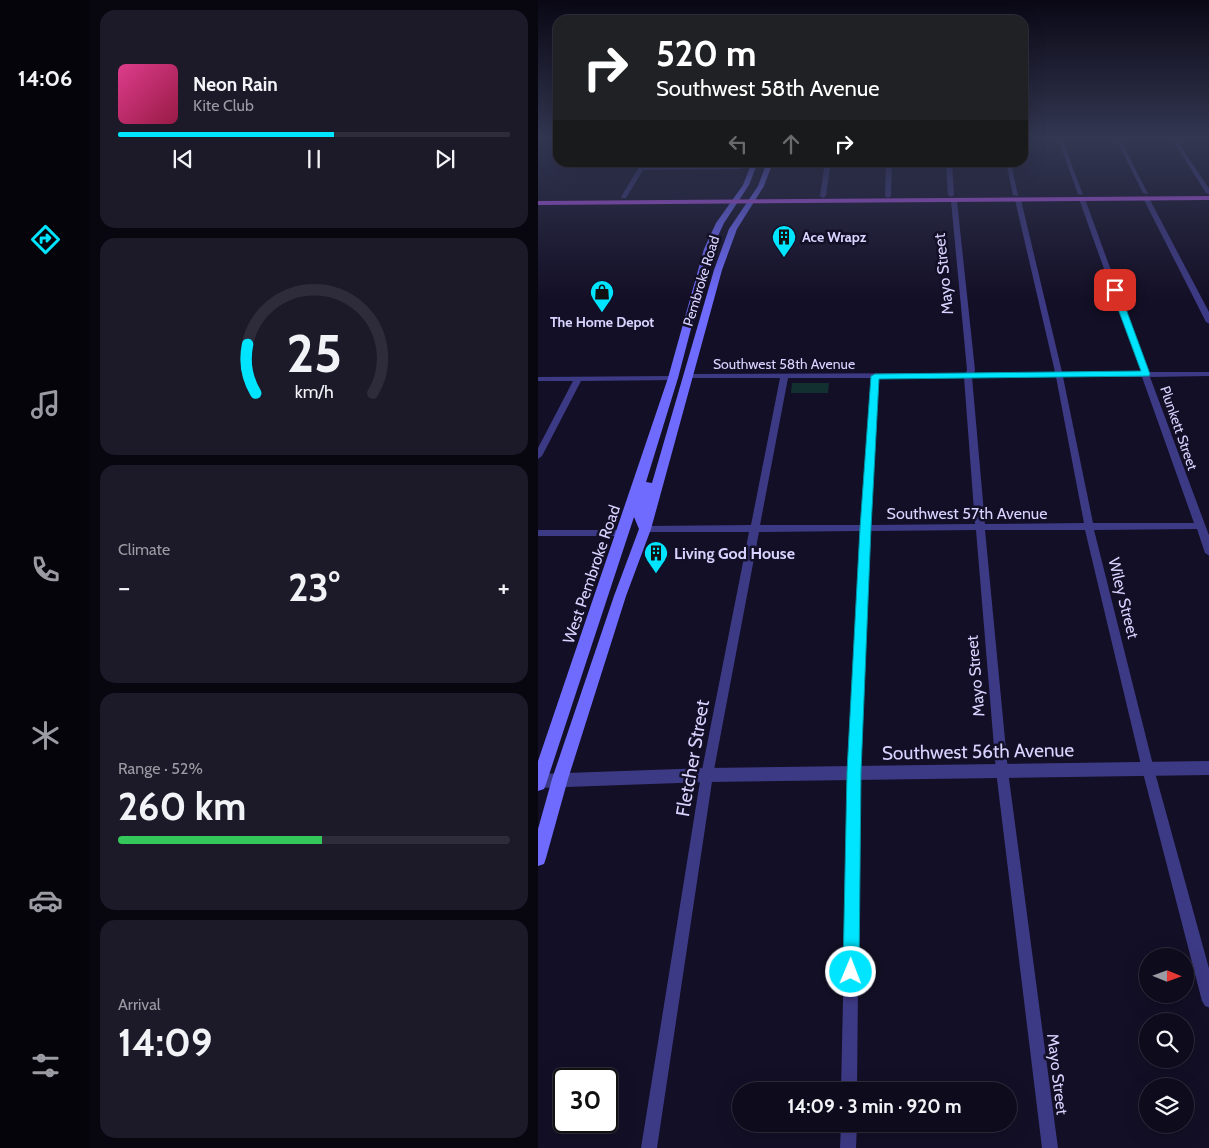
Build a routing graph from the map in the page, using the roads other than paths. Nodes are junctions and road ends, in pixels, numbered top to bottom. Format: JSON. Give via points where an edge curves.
{"nodes":[{"id":1,"x":627,"y":193,"type":"edge"},
{"id":2,"x":741,"y":193,"type":"edge"},
{"id":3,"x":756,"y":193,"type":"edge"},
{"id":4,"x":824,"y":193,"type":"edge"},
{"id":5,"x":888,"y":193,"type":"edge"},
{"id":6,"x":952,"y":193,"type":"edge"},
{"id":7,"x":1016,"y":193,"type":"edge"},
{"id":8,"x":1080,"y":193,"type":"edge"},
{"id":9,"x":1144,"y":193,"type":"edge"},
{"id":10,"x":1210,"y":193,"type":"edge"},
{"id":11,"x":823,"y":196,"type":"junction"},
{"id":12,"x":888,"y":196,"type":"junction"},
{"id":13,"x":1146,"y":196,"type":"junction"},
{"id":14,"x":624,"y":197,"type":"junction"},
{"id":15,"x":1017,"y":197,"type":"junction"},
{"id":16,"x":1082,"y":197,"type":"junction"},
{"id":17,"x":538,"y":198,"type":"edge"},
{"id":18,"x":952,"y":198,"type":"junction"},
{"id":19,"x":1195,"y":198,"type":"junction"},
{"id":20,"x":1210,"y":198,"type":"edge"},
{"id":21,"x":737,"y":199,"type":"junction"},
{"id":22,"x":752,"y":199,"type":"junction"},
{"id":23,"x":538,"y":204,"type":"edge"},
{"id":24,"x":1210,"y":322,"type":"edge"},
{"id":25,"x":685,"y":334,"type":"junction"},
{"id":26,"x":1146,"y":374,"type":"junction"},
{"id":27,"x":1210,"y":374,"type":"edge"},
{"id":28,"x":968,"y":375,"type":"junction"},
{"id":29,"x":1059,"y":375,"type":"junction"},
{"id":30,"x":688,"y":376,"type":"junction"},
{"id":31,"x":875,"y":376,"type":"junction"},
{"id":32,"x":784,"y":377,"type":"junction"},
{"id":33,"x":673,"y":378,"type":"junction"},
{"id":34,"x":538,"y":379,"type":"edge"},
{"id":35,"x":578,"y":379,"type":"junction"},
{"id":36,"x":674,"y":424,"type":"junction"},
{"id":37,"x":538,"y":456,"type":"edge"},
{"id":38,"x":645,"y":467,"type":"junction"},
{"id":39,"x":1199,"y":526,"type":"junction"},
{"id":40,"x":979,"y":527,"type":"junction"},
{"id":41,"x":1089,"y":527,"type":"junction"},
{"id":42,"x":865,"y":528,"type":"junction"},
{"id":43,"x":645,"y":529,"type":"junction"},
{"id":44,"x":755,"y":530,"type":"junction"},
{"id":45,"x":538,"y":533,"type":"edge"},
{"id":46,"x":623,"y":533,"type":"junction"},
{"id":47,"x":1210,"y":553,"type":"edge"},
{"id":48,"x":620,"y":596,"type":"junction"},
{"id":49,"x":1210,"y":768,"type":"edge"},
{"id":50,"x":1148,"y":769,"type":"junction"},
{"id":51,"x":1002,"y":771,"type":"junction"},
{"id":52,"x":854,"y":772,"type":"junction"},
{"id":53,"x":707,"y":774,"type":"junction"},
{"id":54,"x":560,"y":779,"type":"junction"},
{"id":55,"x":538,"y":782,"type":"edge"},
{"id":56,"x":538,"y":858,"type":"edge"},
{"id":57,"x":1210,"y":1001,"type":"edge"},
{"id":58,"x":849,"y":1082,"type":"edge"},
{"id":59,"x":849,"y":1132,"type":"edge"},
{"id":60,"x":649,"y":1148,"type":"edge"},
{"id":61,"x":848,"y":1148,"type":"edge"},
{"id":62,"x":1050,"y":1148,"type":"edge"}],
"edges":[{"from":1,"to":14,"type":"street"},
{"from":2,"to":21,"type":"main road","name":"Pembroke Road"},
{"from":3,"to":22,"type":"main road","name":"Pembroke Road"},
{"from":4,"to":11,"type":"street"},
{"from":5,"to":12,"type":"street"},
{"from":6,"to":18,"type":"street","name":"Mayo Street"},
{"from":7,"to":15,"type":"street","name":"Wiley Street"},
{"from":8,"to":16,"type":"street","name":"Plunkett Street"},
{"from":9,"to":13,"type":"street"},
{"from":10,"to":13,"type":"main road"},
{"from":10,"to":19,"type":"main road"},
{"from":11,"to":12,"type":"main road"},
{"from":11,"to":22,"type":"main road"},
{"from":12,"to":18,"type":"main road"},
{"from":13,"to":16,"type":"main road"},
{"from":13,"to":19,"type":"main road"},
{"from":13,"to":24,"type":"street"},
{"from":14,"to":17,"type":"main road"},
{"from":14,"to":21,"type":"main road"},
{"from":15,"to":16,"type":"main road"},
{"from":15,"to":16,"type":"main road"},
{"from":15,"to":18,"type":"main road"},
{"from":15,"to":18,"type":"main road","via":[[1001,200]]},
{"from":15,"to":29,"type":"street","name":"Wiley Street"},
{"from":16,"to":26,"type":"street","name":"Plunkett Street"},
{"from":18,"to":22,"type":"main road"},
{"from":18,"to":28,"type":"street","name":"Mayo Street","via":[[971,370]]},
{"from":19,"to":20,"type":"main road"},
{"from":21,"to":22,"type":"main road"},
{"from":21,"to":23,"type":"main road"},
{"from":21,"to":25,"type":"main road","name":"Pembroke Road","via":[[720,223],[708,249]]},
{"from":22,"to":30,"type":"main road","name":"Pembroke Road","via":[[733,229],[718,270]]},
{"from":25,"to":30,"type":"main road","via":[[689,338],[684,367]]},
{"from":25,"to":33,"type":"main road","name":"Pembroke Road"},
{"from":26,"to":27,"type":"street","name":"Southwest 58th Avenue"},
{"from":26,"to":29,"type":"street","name":"Southwest 58th Avenue"},
{"from":26,"to":39,"type":"street","name":"Plunkett Street"},
{"from":28,"to":29,"type":"street","name":"Southwest 58th Avenue"},
{"from":28,"to":31,"type":"street","name":"Southwest 58th Avenue"},
{"from":28,"to":40,"type":"street","name":"Mayo Street"},
{"from":29,"to":41,"type":"street","name":"Wiley Street"},
{"from":30,"to":32,"type":"street","name":"Southwest 58th Avenue"},
{"from":30,"to":36,"type":"main road"},
{"from":31,"to":32,"type":"street","name":"Southwest 58th Avenue"},
{"from":31,"to":42,"type":"street"},
{"from":32,"to":44,"type":"street","name":"Fletcher Street"},
{"from":33,"to":35,"type":"street"},
{"from":33,"to":36,"type":"main road","via":[[678,381],[680,390],[671,423]]},
{"from":33,"to":38,"type":"main road","name":"West Pembroke Road"},
{"from":34,"to":35,"type":"street"},
{"from":35,"to":37,"type":"street"},
{"from":36,"to":43,"type":"main road"},
{"from":38,"to":43,"type":"main road","via":[[648,484],[638,516]]},
{"from":38,"to":46,"type":"main road","name":"West Pembroke Road"},
{"from":39,"to":41,"type":"street","name":"Southwest 57th Avenue"},
{"from":39,"to":47,"type":"street","name":"Plunkett Street"},
{"from":40,"to":41,"type":"street","name":"Southwest 57th Avenue"},
{"from":40,"to":42,"type":"street","name":"Southwest 57th Avenue"},
{"from":40,"to":51,"type":"street","name":"Mayo Street"},
{"from":41,"to":50,"type":"street","name":"Wiley Street"},
{"from":42,"to":44,"type":"street","name":"Southwest 57th Avenue"},
{"from":42,"to":52,"type":"street"},
{"from":43,"to":44,"type":"street","name":"Southwest 57th Avenue"},
{"from":43,"to":48,"type":"main road"},
{"from":44,"to":53,"type":"street","name":"Fletcher Street"},
{"from":45,"to":46,"type":"street"},
{"from":46,"to":48,"type":"main road","via":[[630,548],[618,584]]},
{"from":46,"to":55,"type":"main road","name":"West Pembroke Road"},
{"from":48,"to":54,"type":"main road"},
{"from":49,"to":50,"type":"street","name":"Southwest 56th Avenue"},
{"from":50,"to":51,"type":"street","name":"Southwest 56th Avenue"},
{"from":50,"to":57,"type":"street","name":"Wiley Street"},
{"from":51,"to":52,"type":"street","name":"Southwest 56th Avenue"},
{"from":51,"to":62,"type":"street","name":"Mayo Street"},
{"from":52,"to":53,"type":"street","name":"Southwest 56th Avenue"},
{"from":52,"to":58,"type":"street"},
{"from":53,"to":54,"type":"street","name":"Southwest 56th Avenue"},
{"from":53,"to":60,"type":"street","name":"Fletcher Street"},
{"from":54,"to":55,"type":"street","name":"Southwest 56th Avenue"},
{"from":54,"to":56,"type":"main road"},
{"from":59,"to":61,"type":"street"}]}
